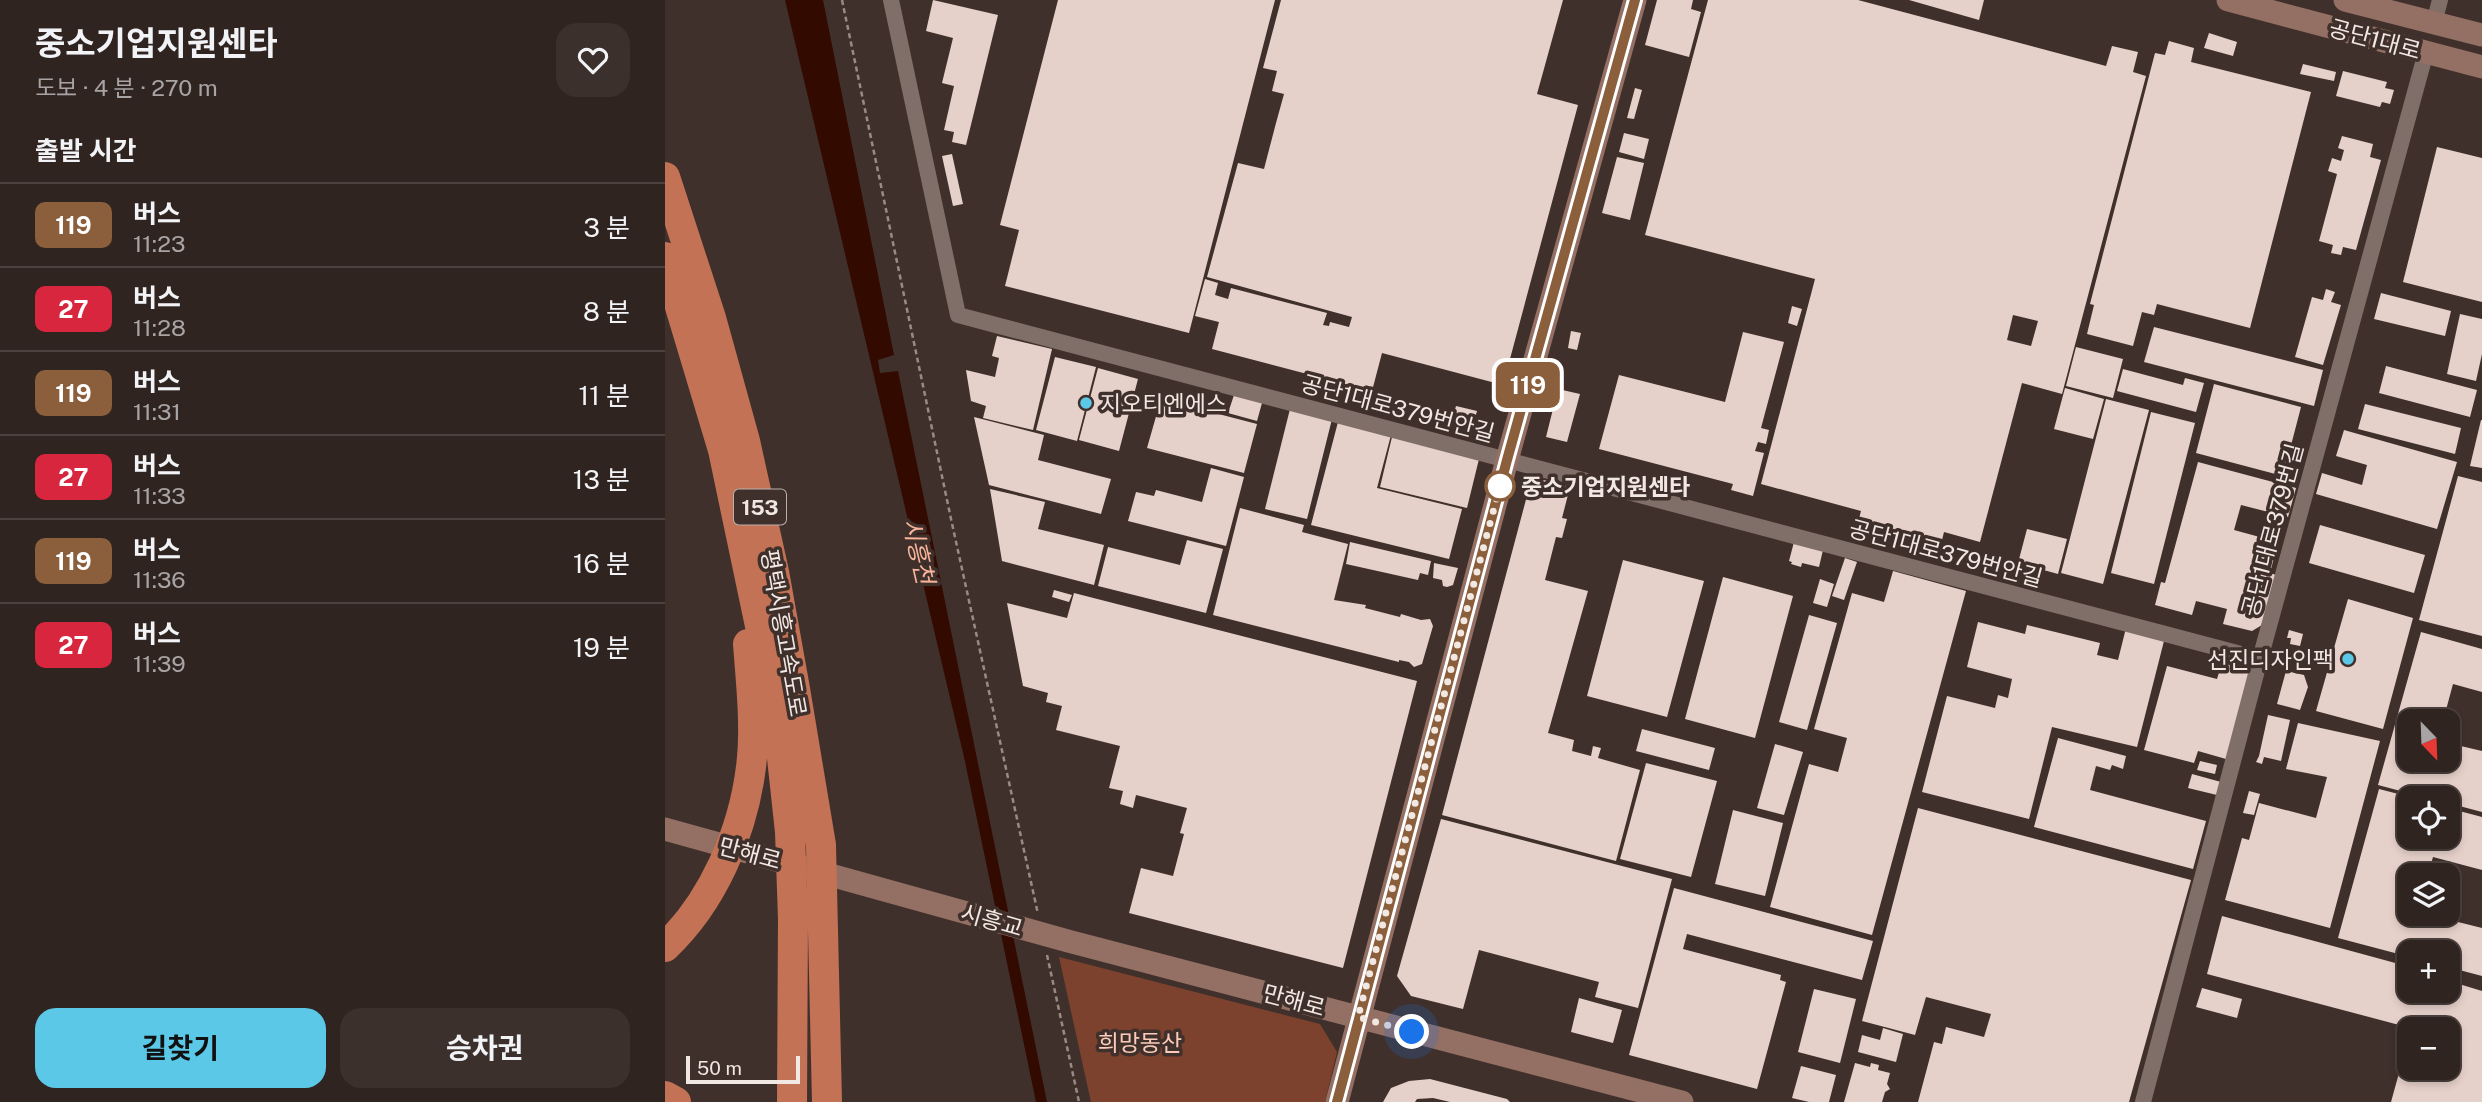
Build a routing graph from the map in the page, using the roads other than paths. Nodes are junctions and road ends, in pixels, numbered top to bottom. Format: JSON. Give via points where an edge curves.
{"nodes":[{"id":1,"x":891,"y":0,"type":"edge"},
{"id":2,"x":1635,"y":0,"type":"edge"},
{"id":3,"x":2228,"y":0,"type":"edge"},
{"id":4,"x":2345,"y":0,"type":"edge"},
{"id":5,"x":2439,"y":0,"type":"edge"},
{"id":6,"x":2434,"y":23,"type":"junction"},
{"id":7,"x":2482,"y":36,"type":"edge"},
{"id":8,"x":2426,"y":52,"type":"junction"},
{"id":9,"x":2482,"y":67,"type":"edge"},
{"id":10,"x":665,"y":177,"type":"edge"},
{"id":11,"x":665,"y":257,"type":"edge"},
{"id":12,"x":1507,"y":460,"type":"junction"},
{"id":13,"x":741,"y":536,"type":"junction"},
{"id":14,"x":2260,"y":659,"type":"junction"},
{"id":15,"x":665,"y":829,"type":"edge"},
{"id":16,"x":917,"y":899,"type":"joint"},
{"id":17,"x":1068,"y":941,"type":"joint"},
{"id":18,"x":665,"y":947,"type":"edge"},
{"id":19,"x":1358,"y":1017,"type":"junction"},
{"id":20,"x":665,"y":1096,"type":"edge"},
{"id":21,"x":676,"y":1102,"type":"edge"},
{"id":22,"x":792,"y":1102,"type":"edge"},
{"id":23,"x":827,"y":1102,"type":"edge"},
{"id":24,"x":1337,"y":1102,"type":"edge"},
{"id":25,"x":1682,"y":1102,"type":"edge"},
{"id":26,"x":2143,"y":1102,"type":"edge"}],
"edges":[{"from":1,"to":12,"type":"street","name":"공단1대로379번안길","via":[[958,315]]},
{"from":2,"to":12,"type":"street"},
{"from":3,"to":8,"type":"street","name":"공단1대로"},
{"from":4,"to":6,"type":"street"},
{"from":5,"to":6,"type":"street"},
{"from":6,"to":7,"type":"street"},
{"from":8,"to":9,"type":"street","name":"공단1대로"},
{"from":8,"to":14,"type":"street","name":"공단1대로379번길"},
{"from":10,"to":23,"type":"highway","name":"평택시흥고속도로","number":"153","via":[[745,441],[774,572],[821,845]]},
{"from":11,"to":13,"type":"highway","name":"평택시흥고속도로","number":"153","via":[[723,450]]},
{"from":12,"to":14,"type":"street","name":"공단1대로379번안길"},
{"from":12,"to":19,"type":"street"},
{"from":13,"to":18,"type":"highway","via":[[752,706],[751,767],[716,880],[685,929]]},
{"from":13,"to":22,"type":"highway","name":"평택시흥고속도로","number":"153","via":[[776,702],[790,832]]},
{"from":14,"to":26,"type":"street","name":"공단1대로379번길"},
{"from":15,"to":16,"type":"street","name":"만해로"},
{"from":16,"to":17,"type":"street","name":"시흥교"},
{"from":17,"to":19,"type":"street","name":"만해로"},
{"from":19,"to":24,"type":"street"},
{"from":19,"to":25,"type":"street","name":"만해로"},
{"from":20,"to":21,"type":"highway"}]}
